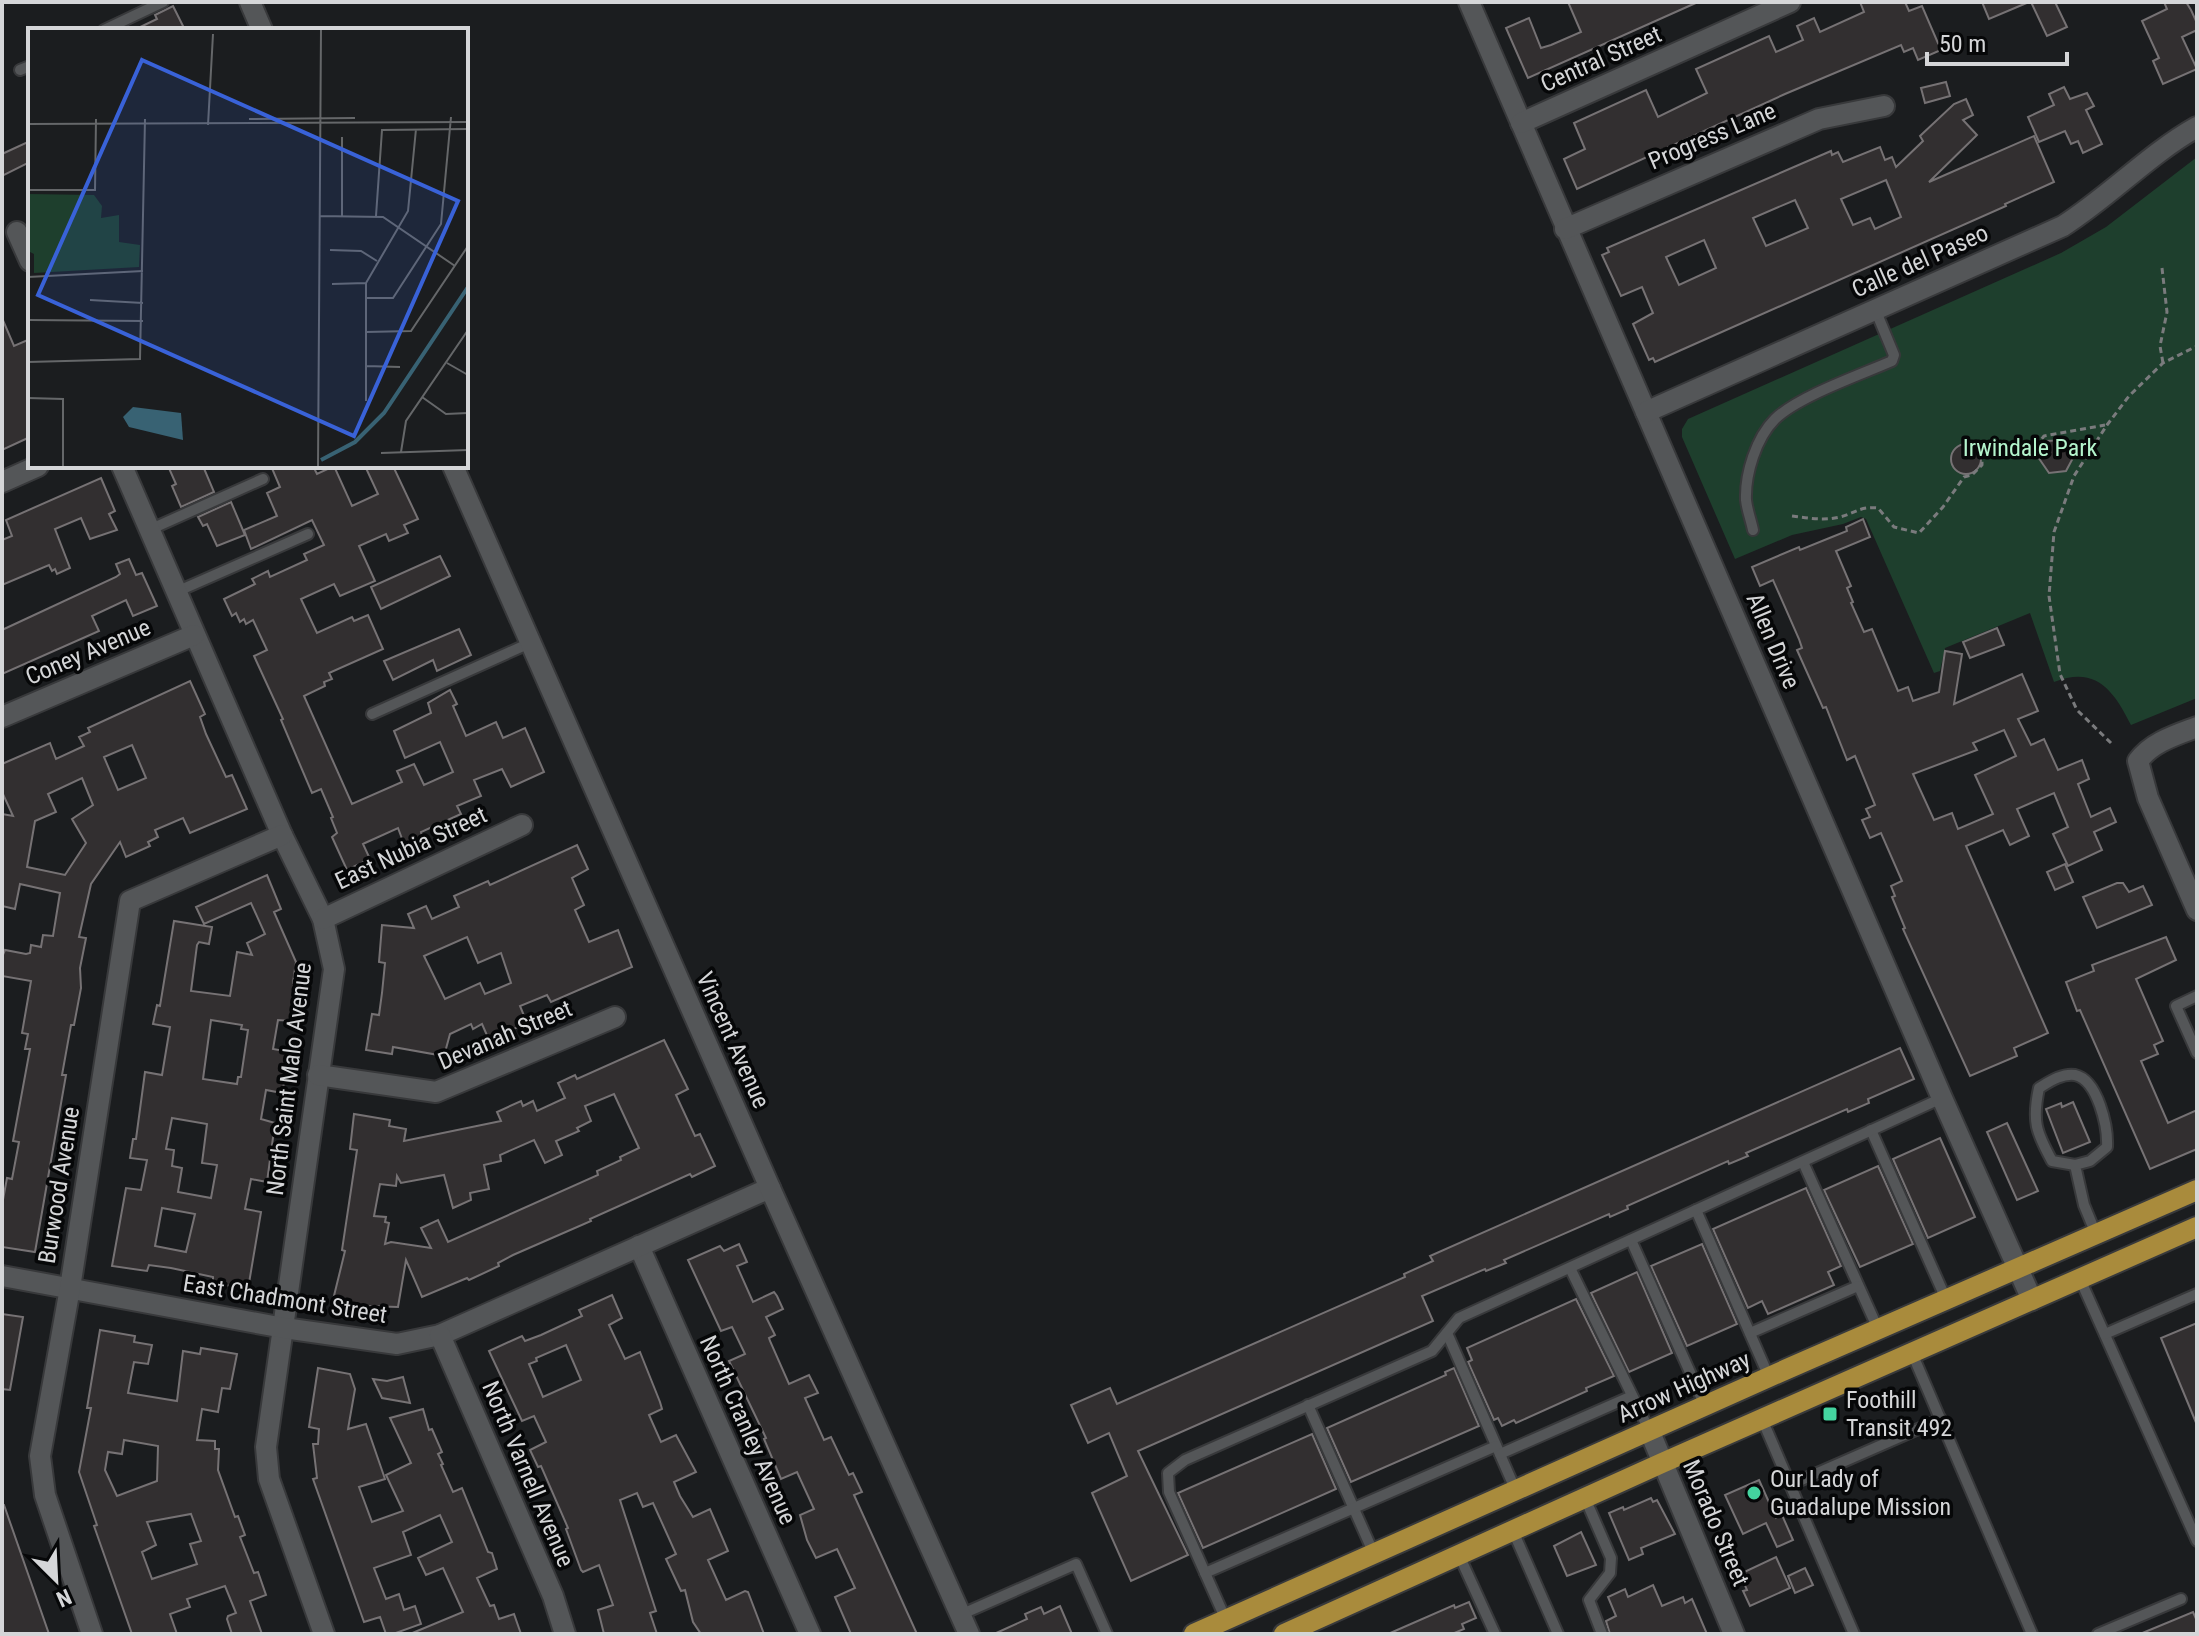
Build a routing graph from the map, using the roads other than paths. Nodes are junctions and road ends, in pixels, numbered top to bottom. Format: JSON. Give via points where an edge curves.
{"nodes":[{"id":1,"x":163,"y":2,"type":"edge"},
{"id":2,"x":250,"y":2,"type":"edge"},
{"id":3,"x":1469,"y":2,"type":"edge"},
{"id":4,"x":1790,"y":2,"type":"edge"},
{"id":5,"x":108,"y":28,"type":"edge"},
{"id":6,"x":261,"y":28,"type":"edge"},
{"id":7,"x":1884,"y":106,"type":"dead end"},
{"id":8,"x":1521,"y":123,"type":"junction"},
{"id":9,"x":2197,"y":127,"type":"edge"},
{"id":10,"x":1565,"y":229,"type":"junction"},
{"id":11,"x":17,"y":232,"type":"dead end"},
{"id":12,"x":28,"y":257,"type":"edge"},
{"id":13,"x":1875,"y":309,"type":"junction"},
{"id":14,"x":1646,"y":412,"type":"junction"},
{"id":15,"x":34,"y":468,"type":"edge"},
{"id":16,"x":123,"y":468,"type":"edge"},
{"id":17,"x":454,"y":468,"type":"edge"},
{"id":18,"x":263,"y":479,"type":"dead end"},
{"id":19,"x":2,"y":482,"type":"edge"},
{"id":20,"x":149,"y":530,"type":"junction"},
{"id":21,"x":1753,"y":530,"type":"dead end"},
{"id":22,"x":308,"y":534,"type":"dead end"},
{"id":23,"x":176,"y":592,"type":"junction"},
{"id":24,"x":194,"y":635,"type":"junction"},
{"id":25,"x":530,"y":643,"type":"junction"},
{"id":26,"x":372,"y":714,"type":"dead end"},
{"id":27,"x":2,"y":717,"type":"edge"},
{"id":28,"x":2197,"y":727,"type":"edge"},
{"id":29,"x":522,"y":825,"type":"dead end"},
{"id":30,"x":282,"y":835,"type":"junction"},
{"id":31,"x":2197,"y":910,"type":"edge"},
{"id":32,"x":323,"y":919,"type":"junction"},
{"id":33,"x":2197,"y":996,"type":"edge"},
{"id":34,"x":615,"y":1017,"type":"dead end"},
{"id":35,"x":2197,"y":1053,"type":"edge"},
{"id":36,"x":318,"y":1075,"type":"junction"},
{"id":37,"x":1942,"y":1098,"type":"junction"},
{"id":38,"x":1871,"y":1130,"type":"junction"},
{"id":39,"x":1803,"y":1162,"type":"junction"},
{"id":40,"x":2075,"y":1165,"type":"junction"},
{"id":41,"x":770,"y":1188,"type":"junction"},
{"id":42,"x":2197,"y":1190,"type":"edge"},
{"id":43,"x":1696,"y":1210,"type":"junction"},
{"id":44,"x":2197,"y":1227,"type":"edge"},
{"id":45,"x":2096,"y":1234,"type":"junction"},
{"id":46,"x":1631,"y":1240,"type":"junction"},
{"id":47,"x":639,"y":1246,"type":"junction"},
{"id":48,"x":1570,"y":1268,"type":"junction"},
{"id":49,"x":2018,"y":1268,"type":"junction"},
{"id":50,"x":2,"y":1276,"type":"edge"},
{"id":51,"x":2080,"y":1279,"type":"junction"},
{"id":52,"x":1858,"y":1286,"type":"junction"},
{"id":53,"x":70,"y":1288,"type":"junction"},
{"id":54,"x":2197,"y":1294,"type":"edge"},
{"id":55,"x":1946,"y":1299,"type":"junction"},
{"id":56,"x":2032,"y":1300,"type":"junction"},
{"id":57,"x":284,"y":1328,"type":"junction"},
{"id":58,"x":1878,"y":1329,"type":"junction"},
{"id":59,"x":1447,"y":1333,"type":"junction"},
{"id":60,"x":1750,"y":1333,"type":"junction"},
{"id":61,"x":2105,"y":1334,"type":"junction"},
{"id":62,"x":440,"y":1335,"type":"junction"},
{"id":63,"x":1912,"y":1353,"type":"junction"},
{"id":64,"x":1769,"y":1377,"type":"junction"},
{"id":65,"x":1632,"y":1396,"type":"junction"},
{"id":66,"x":1308,"y":1405,"type":"junction"},
{"id":67,"x":1705,"y":1406,"type":"junction"},
{"id":68,"x":1762,"y":1419,"type":"junction"},
{"id":69,"x":1941,"y":1419,"type":"junction"},
{"id":70,"x":1650,"y":1432,"type":"junction"},
{"id":71,"x":1498,"y":1450,"type":"junction"},
{"id":72,"x":1662,"y":1463,"type":"junction"},
{"id":73,"x":1790,"y":1485,"type":"junction"},
{"id":74,"x":1516,"y":1491,"type":"junction"},
{"id":75,"x":1585,"y":1498,"type":"junction"},
{"id":76,"x":1354,"y":1508,"type":"junction"},
{"id":77,"x":1513,"y":1531,"type":"junction"},
{"id":78,"x":2197,"y":1541,"type":"edge"},
{"id":79,"x":1374,"y":1554,"type":"junction"},
{"id":80,"x":1459,"y":1555,"type":"junction"},
{"id":81,"x":1205,"y":1573,"type":"junction"},
{"id":82,"x":2181,"y":1599,"type":"dead end"},
{"id":83,"x":1226,"y":1620,"type":"junction"},
{"id":84,"x":964,"y":1624,"type":"edge"},
{"id":85,"x":92,"y":1634,"type":"edge"},
{"id":86,"x":324,"y":1634,"type":"edge"},
{"id":87,"x":565,"y":1634,"type":"edge"},
{"id":88,"x":810,"y":1634,"type":"edge"},
{"id":89,"x":1107,"y":1634,"type":"edge"},
{"id":90,"x":1194,"y":1634,"type":"edge"},
{"id":91,"x":1284,"y":1634,"type":"edge"},
{"id":92,"x":1495,"y":1634,"type":"edge"},
{"id":93,"x":1558,"y":1634,"type":"edge"},
{"id":94,"x":1602,"y":1634,"type":"edge"},
{"id":95,"x":1734,"y":1634,"type":"edge"},
{"id":96,"x":1854,"y":1634,"type":"edge"},
{"id":97,"x":2032,"y":1634,"type":"edge"},
{"id":98,"x":2098,"y":1634,"type":"edge"}],
"edges":[{"from":1,"to":5,"type":"lane"},
{"from":2,"to":6,"type":"street"},
{"from":3,"to":8,"type":"street","name":"Allen Drive"},
{"from":4,"to":8,"type":"street","name":"Central Street"},
{"from":7,"to":10,"type":"street","name":"Progress Lane","via":[[1819,119]]},
{"from":8,"to":10,"type":"street","name":"Allen Drive"},
{"from":9,"to":13,"type":"street","name":"Calle del Paseo","via":[[2063,226]]},
{"from":10,"to":14,"type":"street","name":"Allen Drive"},
{"from":11,"to":12,"type":"street"},
{"from":13,"to":14,"type":"street","name":"Calle del Paseo"},
{"from":13,"to":21,"type":"lane","via":[[1892,361],[1775,420],[1749,471],[1746,500]]},
{"from":14,"to":37,"type":"street","name":"Allen Drive"},
{"from":15,"to":19,"type":"street"},
{"from":16,"to":20,"type":"street","name":"North Saint Malo Avenue"},
{"from":17,"to":25,"type":"street","name":"Vincent Avenue"},
{"from":18,"to":20,"type":"lane"},
{"from":20,"to":23,"type":"street","name":"North Saint Malo Avenue"},
{"from":22,"to":23,"type":"lane"},
{"from":23,"to":24,"type":"street","name":"North Saint Malo Avenue"},
{"from":24,"to":27,"type":"street","name":"Coney Avenue"},
{"from":24,"to":30,"type":"street","name":"North Saint Malo Avenue"},
{"from":25,"to":26,"type":"lane"},
{"from":25,"to":41,"type":"street","name":"Vincent Avenue"},
{"from":28,"to":31,"type":"street","via":[[2145,751],[2138,761],[2148,798]]},
{"from":29,"to":32,"type":"street","name":"East Nubia Street"},
{"from":30,"to":32,"type":"street","name":"North Saint Malo Avenue"},
{"from":30,"to":53,"type":"street","name":"Burwood Avenue","via":[[130,901]]},
{"from":32,"to":36,"type":"street","name":"North Saint Malo Avenue","via":[[334,969]]},
{"from":33,"to":35,"type":"lane","via":[[2176,1006]]},
{"from":34,"to":36,"type":"street","name":"Devanah Street","via":[[436,1092]]},
{"from":36,"to":57,"type":"street","name":"North Saint Malo Avenue"},
{"from":37,"to":38,"type":"lane"},
{"from":37,"to":49,"type":"street","name":"Allen Drive"},
{"from":38,"to":39,"type":"lane"},
{"from":38,"to":55,"type":"lane"},
{"from":39,"to":43,"type":"lane"},
{"from":39,"to":52,"type":"lane"},
{"from":40,"to":40,"type":"lane","via":[[2052,1161],[2033,1114],[2039,1088],[2074,1075],[2092,1089],[2108,1132],[2107,1147]]},
{"from":40,"to":45,"type":"lane"},
{"from":41,"to":47,"type":"street","name":"East Chadmont Street"},
{"from":41,"to":84,"type":"street","name":"Vincent Avenue"},
{"from":42,"to":45,"type":"main road","name":"Arrow Highway"},
{"from":43,"to":46,"type":"lane"},
{"from":43,"to":60,"type":"lane"},
{"from":44,"to":51,"type":"main road"},
{"from":45,"to":49,"type":"main road","name":"Arrow Highway"},
{"from":46,"to":48,"type":"lane"},
{"from":46,"to":67,"type":"lane"},
{"from":47,"to":62,"type":"street","name":"East Chadmont Street"},
{"from":47,"to":88,"type":"street","name":"North Cranley Avenue"},
{"from":48,"to":59,"type":"lane","via":[[1459,1318]]},
{"from":48,"to":65,"type":"lane"},
{"from":49,"to":55,"type":"main road","name":"Arrow Highway"},
{"from":49,"to":56,"type":"street","name":"Allen Drive"},
{"from":50,"to":53,"type":"street","name":"East Chadmont Street"},
{"from":51,"to":56,"type":"main road"},
{"from":51,"to":61,"type":"lane"},
{"from":52,"to":58,"type":"lane"},
{"from":52,"to":60,"type":"lane"},
{"from":53,"to":57,"type":"street","name":"East Chadmont Street"},
{"from":53,"to":85,"type":"street","name":"Burwood Avenue","via":[[40,1456],[45,1495]]},
{"from":54,"to":61,"type":"lane"},
{"from":55,"to":58,"type":"main road","name":"Arrow Highway"},
{"from":56,"to":63,"type":"main road"},
{"from":57,"to":62,"type":"street","name":"East Chadmont Street","via":[[397,1344]]},
{"from":57,"to":86,"type":"street","name":"North Saint Malo Avenue","via":[[266,1447],[269,1479]]},
{"from":58,"to":64,"type":"main road","name":"Arrow Highway"},
{"from":59,"to":66,"type":"lane","via":[[1432,1351]]},
{"from":59,"to":71,"type":"lane"},
{"from":60,"to":64,"type":"lane"},
{"from":61,"to":78,"type":"lane"},
{"from":62,"to":87,"type":"street","name":"North Varnell Avenue"},
{"from":63,"to":68,"type":"main road"},
{"from":63,"to":69,"type":"lane"},
{"from":64,"to":67,"type":"main road","name":"Arrow Highway"},
{"from":65,"to":70,"type":"lane"},
{"from":65,"to":71,"type":"lane"},
{"from":66,"to":76,"type":"lane"},
{"from":66,"to":81,"type":"lane","via":[[1185,1460],[1168,1473],[1169,1492]]},
{"from":67,"to":70,"type":"main road","name":"Arrow Highway"},
{"from":68,"to":72,"type":"main road"},
{"from":68,"to":73,"type":"lane"},
{"from":69,"to":73,"type":"lane"},
{"from":69,"to":97,"type":"lane"},
{"from":70,"to":72,"type":"street","name":"Morado Street"},
{"from":70,"to":74,"type":"main road","name":"Arrow Highway"},
{"from":71,"to":74,"type":"lane"},
{"from":71,"to":76,"type":"lane"},
{"from":72,"to":75,"type":"main road"},
{"from":72,"to":95,"type":"street","name":"Morado Street"},
{"from":73,"to":96,"type":"lane"},
{"from":74,"to":79,"type":"main road","name":"Arrow Highway"},
{"from":75,"to":77,"type":"main road"},
{"from":75,"to":94,"type":"lane","via":[[1611,1558],[1610,1573],[1589,1600]]},
{"from":76,"to":79,"type":"lane"},
{"from":76,"to":81,"type":"lane"},
{"from":77,"to":80,"type":"main road"},
{"from":77,"to":93,"type":"lane"},
{"from":79,"to":83,"type":"main road","name":"Arrow Highway"},
{"from":80,"to":91,"type":"main road"},
{"from":80,"to":92,"type":"lane"},
{"from":81,"to":83,"type":"lane"},
{"from":82,"to":98,"type":"lane"},
{"from":83,"to":90,"type":"main road","name":"Arrow Highway"},
{"from":84,"to":89,"type":"lane","via":[[1076,1564]]}]}
